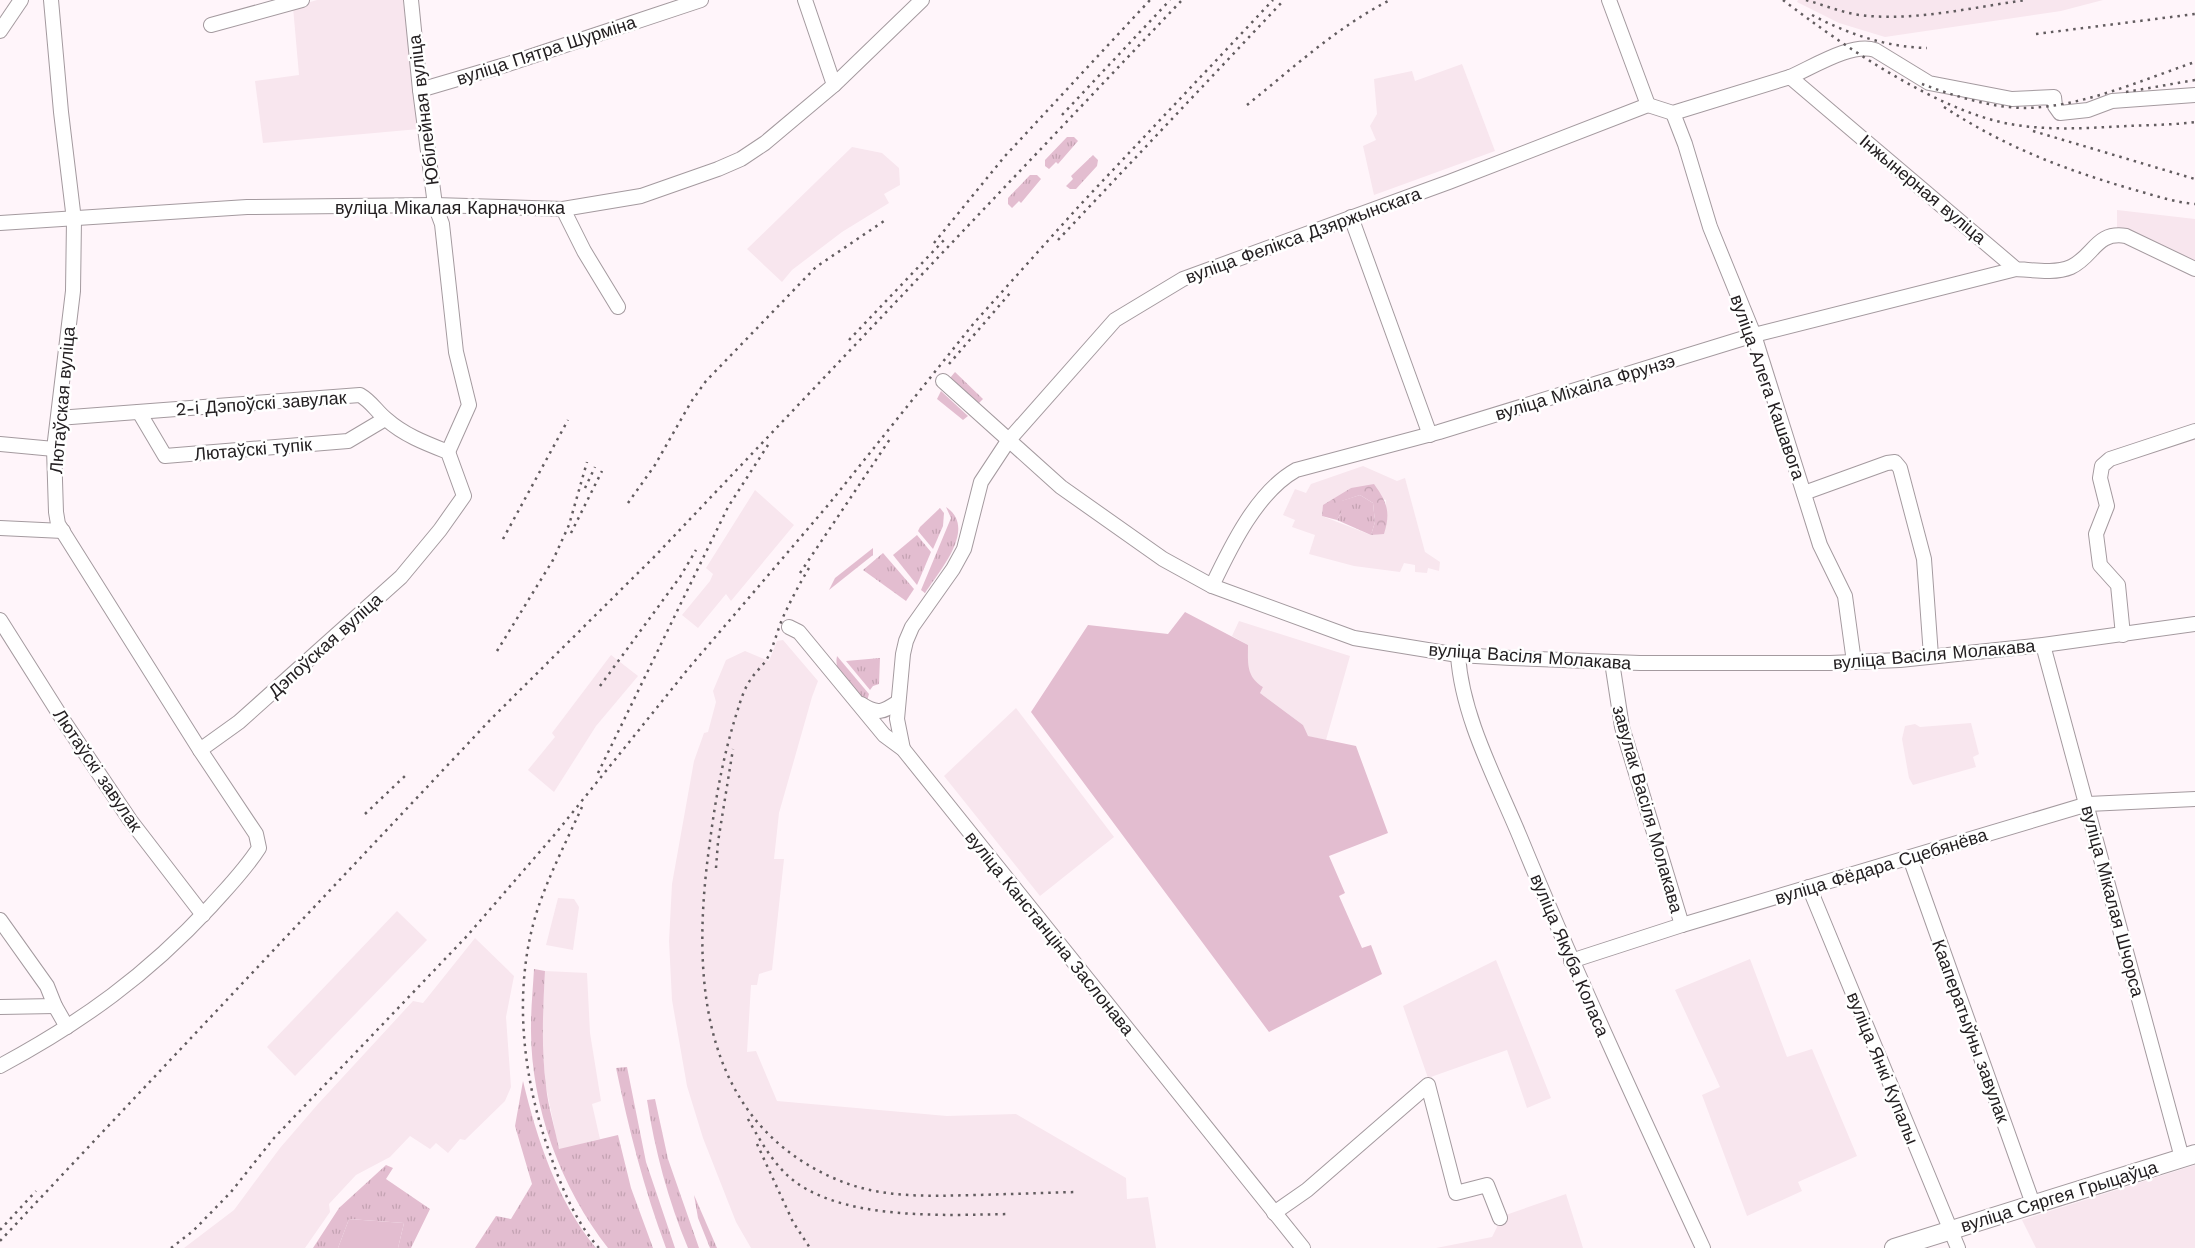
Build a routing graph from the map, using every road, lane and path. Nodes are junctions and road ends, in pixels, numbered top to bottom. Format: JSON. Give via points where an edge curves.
{"nodes":[{"id":1,"x":21,"y":0,"type":"edge"},
{"id":2,"x":51,"y":0,"type":"edge"},
{"id":3,"x":302,"y":0,"type":"edge"},
{"id":4,"x":425,"y":0,"type":"edge"},
{"id":5,"x":701,"y":0,"type":"edge"},
{"id":6,"x":805,"y":0,"type":"edge"},
{"id":7,"x":922,"y":0,"type":"edge"},
{"id":8,"x":1609,"y":0,"type":"edge"},
{"id":9,"x":411,"y":2,"type":"edge"},
{"id":10,"x":210,"y":25,"type":"dead end"},
{"id":11,"x":0,"y":31,"type":"edge"},
{"id":12,"x":1790,"y":77,"type":"junction"},
{"id":13,"x":834,"y":85,"type":"junction"},
{"id":14,"x":420,"y":90,"type":"junction"},
{"id":15,"x":2195,"y":94,"type":"edge"},
{"id":16,"x":1648,"y":105,"type":"junction"},
{"id":17,"x":1673,"y":113,"type":"junction"},
{"id":18,"x":435,"y":205,"type":"junction"},
{"id":19,"x":563,"y":209,"type":"junction"},
{"id":20,"x":1351,"y":217,"type":"junction"},
{"id":21,"x":74,"y":220,"type":"junction"},
{"id":22,"x":0,"y":224,"type":"edge"},
{"id":23,"x":2016,"y":269,"type":"junction"},
{"id":24,"x":2195,"y":269,"type":"edge"},
{"id":25,"x":618,"y":307,"type":"dead end"},
{"id":26,"x":1754,"y":335,"type":"junction"},
{"id":27,"x":943,"y":381,"type":"dead end"},
{"id":28,"x":139,"y":412,"type":"junction"},
{"id":29,"x":58,"y":418,"type":"junction"},
{"id":30,"x":385,"y":419,"type":"junction"},
{"id":31,"x":2195,"y":431,"type":"edge"},
{"id":32,"x":1430,"y":435,"type":"junction"},
{"id":33,"x":1008,"y":441,"type":"junction"},
{"id":34,"x":0,"y":444,"type":"edge"},
{"id":35,"x":54,"y":450,"type":"junction"},
{"id":36,"x":448,"y":452,"type":"junction"},
{"id":37,"x":1804,"y":493,"type":"junction"},
{"id":38,"x":0,"y":528,"type":"edge"},
{"id":39,"x":63,"y":531,"type":"junction"},
{"id":40,"x":1212,"y":586,"type":"junction"},
{"id":41,"x":0,"y":620,"type":"edge"},
{"id":42,"x":2195,"y":624,"type":"edge"},
{"id":43,"x":789,"y":627,"type":"dead end"},
{"id":44,"x":2123,"y":634,"type":"junction"},
{"id":45,"x":2043,"y":645,"type":"junction"},
{"id":46,"x":1458,"y":654,"type":"junction"},
{"id":47,"x":1931,"y":656,"type":"junction"},
{"id":48,"x":1612,"y":662,"type":"junction"},
{"id":49,"x":1854,"y":662,"type":"junction"},
{"id":50,"x":898,"y":702,"type":"junction"},
{"id":51,"x":860,"y":703,"type":"junction"},
{"id":52,"x":903,"y":749,"type":"junction"},
{"id":53,"x":200,"y":750,"type":"junction"},
{"id":54,"x":2195,"y":799,"type":"edge"},
{"id":55,"x":2088,"y":804,"type":"junction"},
{"id":56,"x":1910,"y":858,"type":"junction"},
{"id":57,"x":1809,"y":887,"type":"junction"},
{"id":58,"x":202,"y":915,"type":"junction"},
{"id":59,"x":0,"y":920,"type":"edge"},
{"id":60,"x":1682,"y":925,"type":"junction"},
{"id":61,"x":1571,"y":961,"type":"junction"},
{"id":62,"x":54,"y":1006,"type":"junction"},
{"id":63,"x":0,"y":1007,"type":"edge"},
{"id":64,"x":67,"y":1028,"type":"junction"},
{"id":65,"x":0,"y":1066,"type":"edge"},
{"id":66,"x":2188,"y":1156,"type":"edge"},
{"id":67,"x":2033,"y":1204,"type":"junction"},
{"id":68,"x":1274,"y":1213,"type":"junction"},
{"id":69,"x":1500,"y":1218,"type":"dead end"},
{"id":70,"x":1950,"y":1230,"type":"junction"},
{"id":71,"x":1303,"y":1248,"type":"edge"},
{"id":72,"x":1704,"y":1248,"type":"edge"},
{"id":73,"x":1894,"y":1248,"type":"edge"},
{"id":74,"x":1958,"y":1248,"type":"edge"}],
"edges":[{"from":1,"to":11,"type":"street"},
{"from":2,"to":21,"type":"street","name":"Лютаўская вуліца"},
{"from":3,"to":10,"type":"street"},
{"from":4,"to":9,"type":"street"},
{"from":5,"to":14,"type":"street","name":"вуліца Пятра Шурміна"},
{"from":6,"to":13,"type":"street"},
{"from":7,"to":13,"type":"street","name":"вуліца Мікалая Карначонка"},
{"from":8,"to":16,"type":"street"},
{"from":9,"to":14,"type":"street","name":"Юбілейная вуліца"},
{"from":12,"to":15,"type":"street","via":[[1853,48],[1865,46],[1930,83],[2012,99],[2054,96],[2060,113],[2088,110],[2112,101]]},
{"from":12,"to":17,"type":"street"},
{"from":12,"to":23,"type":"street","name":"Інжынерная вуліца"},
{"from":13,"to":19,"type":"street","name":"вуліца Мікалая Карначонка","via":[[741,159],[641,196]]},
{"from":14,"to":18,"type":"street","name":"Юбілейная вуліца"},
{"from":16,"to":17,"type":"street"},
{"from":16,"to":20,"type":"street","name":"вуліца Фелікса Дзяржынскага"},
{"from":17,"to":26,"type":"street","name":"вуліца Алега Кашавога","via":[[1710,227]]},
{"from":18,"to":19,"type":"street","name":"вуліца Мікалая Карначонка"},
{"from":18,"to":21,"type":"street","name":"вуліца Мікалая Карначонка","via":[[247,207]]},
{"from":18,"to":36,"type":"street","name":"Юбілейная вуліца","via":[[442,224],[456,352],[469,405]]},
{"from":19,"to":25,"type":"street"},
{"from":20,"to":32,"type":"street"},
{"from":20,"to":33,"type":"street","name":"вуліца Фелікса Дзяржынскага","via":[[1182,279],[1126,312],[1115,320]]},
{"from":21,"to":22,"type":"street","name":"вуліца Мікалая Карначонка"},
{"from":21,"to":29,"type":"street","name":"Лютаўская вуліца","via":[[73,291]]},
{"from":23,"to":24,"type":"street","via":[[2064,270],[2080,261],[2104,237],[2114,234],[2126,236]]},
{"from":23,"to":26,"type":"street","name":"вуліца Міхаіла Фрунзэ"},
{"from":26,"to":32,"type":"street","name":"вуліца Міхаіла Фрунзэ"},
{"from":26,"to":37,"type":"street","name":"вуліца Алега Кашавога"},
{"from":27,"to":33,"type":"street","name":"вуліца Васіля Молакава"},
{"from":28,"to":29,"type":"street","name":"2-і Дэпоўскі завулак"},
{"from":28,"to":30,"type":"street","name":"2-і Дэпоўскі завулак","via":[[360,395],[372,402]]},
{"from":28,"to":30,"type":"street","name":"Лютаўскі тупік","via":[[165,456],[348,441]]},
{"from":29,"to":35,"type":"street","name":"Лютаўская вуліца"},
{"from":30,"to":36,"type":"street","name":"2-і Дэпоўскі завулак","via":[[416,440]]},
{"from":31,"to":44,"type":"street","via":[[2110,458],[2102,466],[2100,478],[2107,506],[2096,534],[2100,565],[2118,585]]},
{"from":32,"to":40,"type":"street","name":"вуліца Міхаіла Фрунзэ","via":[[1321,462],[1282,478],[1267,491],[1251,515]]},
{"from":33,"to":40,"type":"street","name":"вуліца Васіля Молакава","via":[[1060,487],[1122,532]]},
{"from":33,"to":50,"type":"street","name":"вуліца Фелікса Дзяржынскага","via":[[981,482],[964,549],[906,641]]},
{"from":34,"to":35,"type":"street"},
{"from":35,"to":39,"type":"street","name":"Лютаўская вуліца","via":[[56,512]]},
{"from":36,"to":53,"type":"street","name":"Дэпоўская вуліца","via":[[464,496],[440,530],[400,577],[239,722]]},
{"from":37,"to":47,"type":"street","via":[[1896,462],[1924,559]]},
{"from":37,"to":49,"type":"street","name":"вуліца Алега Кашавога","via":[[1820,545],[1845,596]]},
{"from":38,"to":39,"type":"street"},
{"from":39,"to":53,"type":"street","name":"Лютаўская вуліца"},
{"from":40,"to":46,"type":"street","name":"вуліца Васіля Молакава","via":[[1354,638]]},
{"from":41,"to":58,"type":"street","name":"Лютаўскі завулак","via":[[125,812]]},
{"from":42,"to":44,"type":"street","name":"вуліца Васіля Молакава"},
{"from":43,"to":51,"type":"street","name":"вуліца Канстанціна Заслонава","via":[[799,632]]},
{"from":44,"to":45,"type":"street","name":"вуліца Васіля Молакава"},
{"from":45,"to":47,"type":"street","name":"вуліца Васіля Молакава"},
{"from":45,"to":55,"type":"street","name":"вуліца Мікалая Шчорса"},
{"from":46,"to":48,"type":"street","name":"вуліца Васіля Молакава"},
{"from":46,"to":61,"type":"street","name":"вуліца Якуба Коласа","via":[[1465,698]]},
{"from":47,"to":49,"type":"street","name":"вуліца Васіля Молакава"},
{"from":48,"to":49,"type":"street","name":"вуліца Васіля Молакава"},
{"from":48,"to":60,"type":"street","name":"завулак Васіля Молакава","via":[[1622,727]]},
{"from":50,"to":51,"type":"street","via":[[889,710],[877,712]]},
{"from":50,"to":52,"type":"street","name":"вуліца Фелікса Дзяржынскага","via":[[898,733]]},
{"from":51,"to":52,"type":"street","name":"вуліца Канстанціна Заслонава","via":[[884,735]]},
{"from":52,"to":68,"type":"street","name":"вуліца Канстанціна Заслонава"},
{"from":53,"to":58,"type":"street","name":"Лютаўская вуліца","via":[[256,834],[259,848],[247,867]]},
{"from":54,"to":55,"type":"street","name":"вуліца Фёдара Сцебянёва"},
{"from":55,"to":56,"type":"street","name":"вуліца Фёдара Сцебянёва"},
{"from":55,"to":66,"type":"street","name":"вуліца Мікалая Шчорса"},
{"from":56,"to":57,"type":"street","name":"вуліца Фёдара Сцебянёва"},
{"from":56,"to":67,"type":"street","name":"Кааператыўны завулак"},
{"from":57,"to":60,"type":"street","name":"вуліца Фёдара Сцебянёва"},
{"from":57,"to":70,"type":"street","name":"вуліца Янкі Купалы"},
{"from":58,"to":64,"type":"street","via":[[136,978]]},
{"from":59,"to":62,"type":"street","via":[[47,986]]},
{"from":60,"to":61,"type":"street","name":"вуліца Фёдара Сцебянёва"},
{"from":61,"to":72,"type":"street","name":"вуліца Якуба Коласа"},
{"from":62,"to":63,"type":"street"},
{"from":62,"to":64,"type":"street"},
{"from":64,"to":65,"type":"street"},
{"from":66,"to":67,"type":"main road","name":"вуліца Сяргея Грыцаўца"},
{"from":67,"to":70,"type":"main road","name":"вуліца Сяргея Грыцаўца"},
{"from":68,"to":69,"type":"street","via":[[1308,1190],[1428,1085],[1456,1193],[1487,1185]]},
{"from":68,"to":71,"type":"street","name":"вуліца Канстанціна Заслонава"},
{"from":70,"to":73,"type":"main road","name":"вуліца Сяргея Грыцаўца"},
{"from":70,"to":74,"type":"street","name":"вуліца Янкі Купалы"}]}
